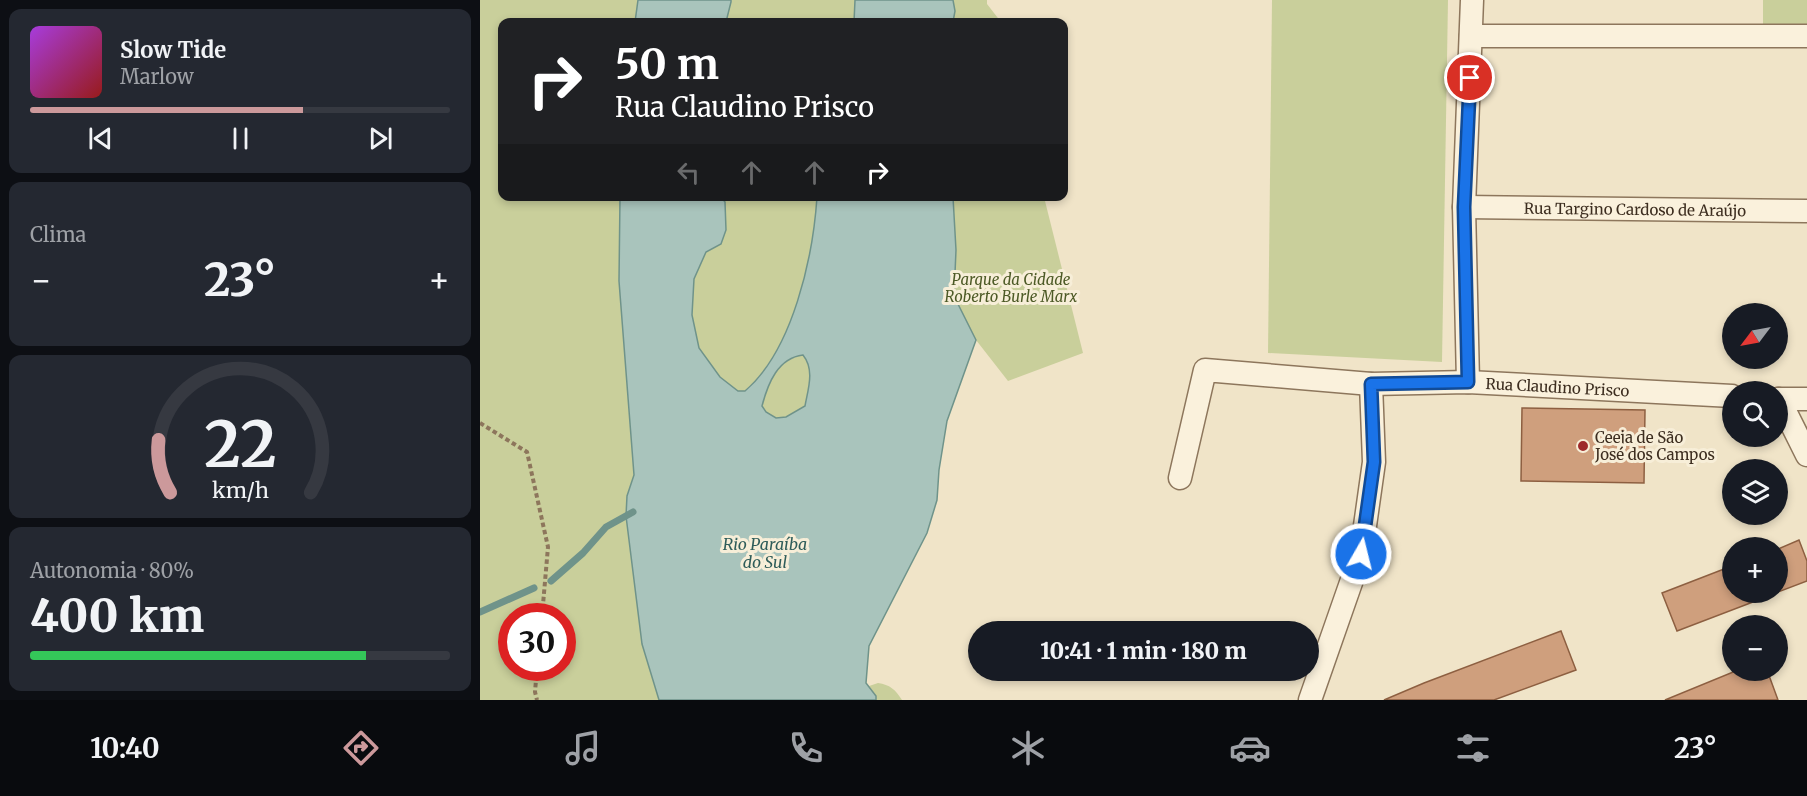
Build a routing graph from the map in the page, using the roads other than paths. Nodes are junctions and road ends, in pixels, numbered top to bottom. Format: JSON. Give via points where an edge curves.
{"nodes":[{"id":1,"x":1472,"y":0,"type":"edge"},
{"id":2,"x":1471,"y":36,"type":"junction"},
{"id":3,"x":1807,"y":36,"type":"edge"},
{"id":4,"x":1464,"y":207,"type":"junction"},
{"id":5,"x":1807,"y":211,"type":"edge"},
{"id":6,"x":1468,"y":382,"type":"junction"},
{"id":7,"x":1371,"y":384,"type":"junction"},
{"id":8,"x":1722,"y":395,"type":"edge"},
{"id":9,"x":1788,"y":399,"type":"edge"},
{"id":10,"x":1807,"y":399,"type":"edge"},
{"id":11,"x":1788,"y":418,"type":"edge"},
{"id":12,"x":1807,"y":454,"type":"edge"},
{"id":13,"x":1180,"y":478,"type":"dead end"},
{"id":14,"x":1310,"y":700,"type":"edge"}],
"edges":[{"from":1,"to":2,"type":"street"},
{"from":2,"to":3,"type":"street"},
{"from":2,"to":4,"type":"street"},
{"from":4,"to":5,"type":"street","name":"Rua Targino Cardoso de Araújo"},
{"from":4,"to":6,"type":"street"},
{"from":6,"to":7,"type":"street","name":"Rua Claudino Prisco"},
{"from":6,"to":8,"type":"street","name":"Rua Claudino Prisco"},
{"from":7,"to":13,"type":"street","name":"Rua Claudino Prisco","via":[[1205,370]]},
{"from":7,"to":14,"type":"street","via":[[1374,462],[1361,554]]},
{"from":9,"to":10,"type":"street"},
{"from":11,"to":12,"type":"street"}]}
